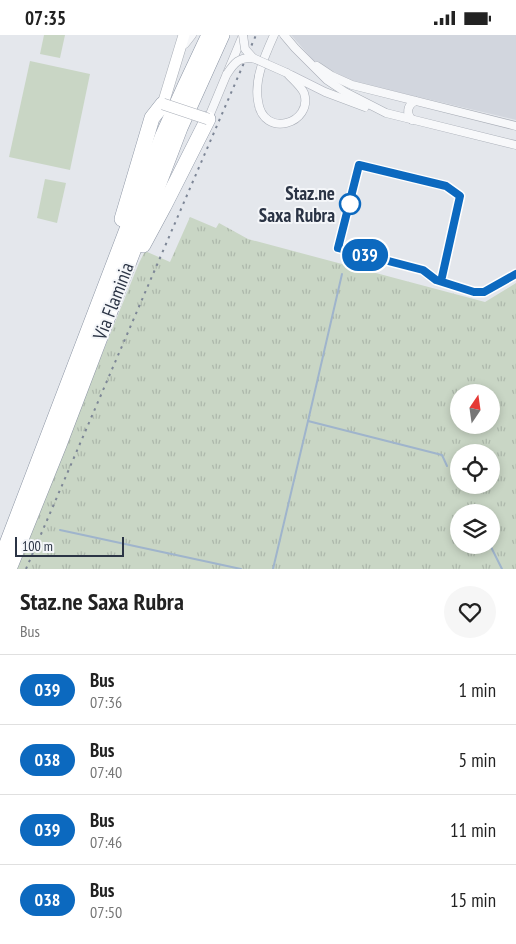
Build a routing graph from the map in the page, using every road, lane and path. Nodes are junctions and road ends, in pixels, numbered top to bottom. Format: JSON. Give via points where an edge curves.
{"nodes":[{"id":1,"x":192,"y":35,"type":"edge"},
{"id":2,"x":209,"y":35,"type":"edge"},
{"id":3,"x":222,"y":35,"type":"edge"},
{"id":4,"x":243,"y":35,"type":"edge"},
{"id":5,"x":274,"y":35,"type":"edge"},
{"id":6,"x":284,"y":35,"type":"edge"},
{"id":7,"x":182,"y":40,"type":"edge"},
{"id":8,"x":302,"y":55,"type":"junction"},
{"id":9,"x":253,"y":58,"type":"junction"},
{"id":10,"x":287,"y":73,"type":"junction"},
{"id":11,"x":227,"y":74,"type":"junction"},
{"id":12,"x":415,"y":101,"type":"junction"},
{"id":13,"x":163,"y":104,"type":"junction"},
{"id":14,"x":386,"y":113,"type":"junction"},
{"id":15,"x":208,"y":119,"type":"junction"},
{"id":16,"x":412,"y":120,"type":"junction"},
{"id":17,"x":516,"y":126,"type":"edge"},
{"id":18,"x":516,"y":145,"type":"edge"},
{"id":19,"x":109,"y":276,"type":"junction"},
{"id":20,"x":117,"y":290,"type":"junction"},
{"id":21,"x":0,"y":562,"type":"edge"},
{"id":22,"x":9,"y":569,"type":"edge"}],
"edges":[{"from":1,"to":7,"type":"street","via":[[185,44]]},
{"from":2,"to":19,"type":"highway","name":"Via Flaminia","via":[[163,135]]},
{"from":3,"to":20,"type":"highway","name":"Via Flaminia","via":[[180,128]]},
{"from":4,"to":9,"type":"street","bridge":true,"via":[[244,47]]},
{"from":4,"to":11,"type":"street","bridge":true},
{"from":5,"to":10,"type":"street","via":[[260,72],[257,94],[262,113],[273,123],[292,121],[299,116],[305,102],[302,89]]},
{"from":6,"to":8,"type":"street"},
{"from":7,"to":13,"type":"street"},
{"from":8,"to":12,"type":"street","via":[[344,83]]},
{"from":8,"to":14,"type":"street","via":[[332,84]]},
{"from":9,"to":10,"type":"street","bridge":true},
{"from":9,"to":11,"type":"street","bridge":true,"via":[[237,60]]},
{"from":10,"to":14,"type":"street","via":[[357,104]]},
{"from":11,"to":15,"type":"street"},
{"from":12,"to":16,"type":"street","via":[[408,110]]},
{"from":12,"to":17,"type":"street"},
{"from":13,"to":15,"type":"street","bridge":true},
{"from":13,"to":19,"type":"highway","via":[[149,127]]},
{"from":14,"to":16,"type":"street"},
{"from":15,"to":20,"type":"highway"},
{"from":16,"to":18,"type":"street"},
{"from":19,"to":21,"type":"highway","name":"Via Flaminia"},
{"from":20,"to":22,"type":"highway","name":"Via Flaminia"}]}
